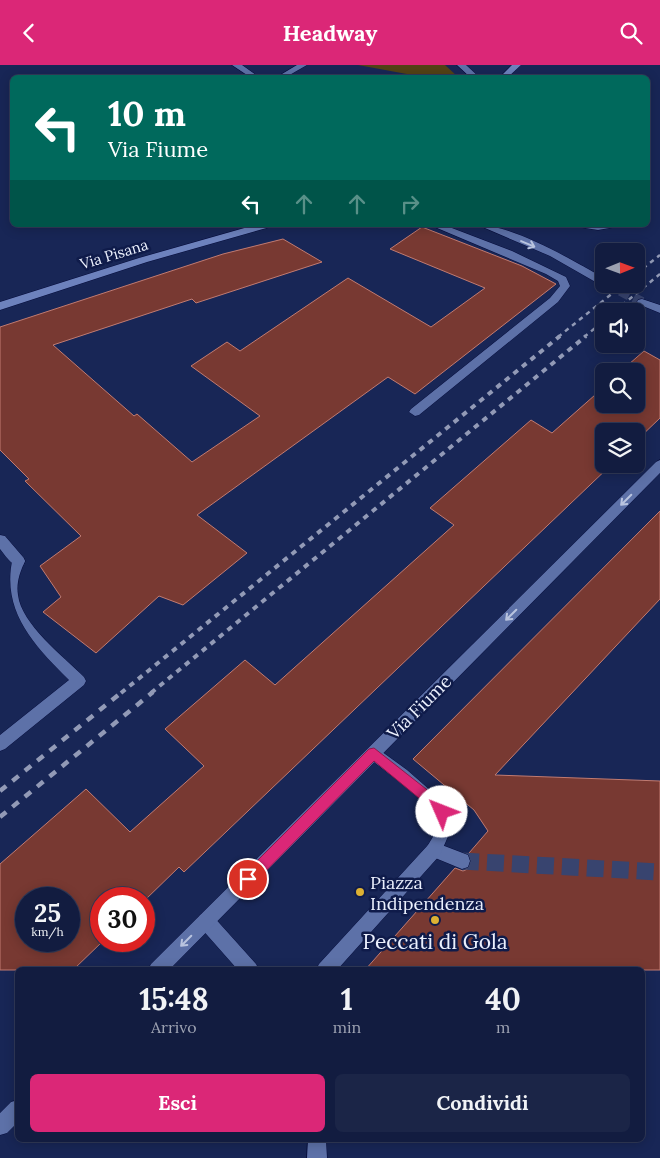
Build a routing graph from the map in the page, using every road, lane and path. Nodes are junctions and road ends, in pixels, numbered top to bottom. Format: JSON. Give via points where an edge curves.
{"nodes":[{"id":1,"x":236,"y":65,"type":"edge"},
{"id":2,"x":303,"y":65,"type":"edge"},
{"id":3,"x":460,"y":65,"type":"edge"},
{"id":4,"x":517,"y":65,"type":"edge"},
{"id":5,"x":252,"y":75,"type":"edge"},
{"id":6,"x":285,"y":75,"type":"edge"},
{"id":7,"x":472,"y":75,"type":"edge"},
{"id":8,"x":506,"y":75,"type":"edge"},
{"id":9,"x":259,"y":227,"type":"edge"},
{"id":10,"x":440,"y":227,"type":"edge"},
{"id":11,"x":488,"y":227,"type":"edge"},
{"id":12,"x":595,"y":278,"type":"edge"},
{"id":13,"x":642,"y":302,"type":"tunnel mouth"},
{"id":14,"x":0,"y":306,"type":"edge"},
{"id":15,"x":660,"y":309,"type":"edge"},
{"id":16,"x":415,"y":412,"type":"dead end"},
{"id":17,"x":660,"y":465,"type":"edge"},
{"id":18,"x":0,"y":540,"type":"edge"},
{"id":19,"x":0,"y":744,"type":"edge"},
{"id":20,"x":374,"y":753,"type":"junction"},
{"id":21,"x":434,"y":850,"type":"junction"},
{"id":22,"x":462,"y":861,"type":"tunnel mouth"},
{"id":23,"x":206,"y":921,"type":"junction"},
{"id":24,"x":160,"y":967,"type":"edge"},
{"id":25,"x":247,"y":967,"type":"edge"},
{"id":26,"x":328,"y":967,"type":"edge"},
{"id":27,"x":15,"y":1112,"type":"edge"},
{"id":28,"x":0,"y":1126,"type":"edge"},
{"id":29,"x":317,"y":1142,"type":"edge"},
{"id":30,"x":317,"y":1158,"type":"edge"}],
"edges":[{"from":1,"to":5,"type":"street"},
{"from":2,"to":6,"type":"street"},
{"from":3,"to":7,"type":"street"},
{"from":4,"to":8,"type":"main road"},
{"from":9,"to":14,"type":"main road","name":"Via Pisana"},
{"from":10,"to":16,"type":"street","via":[[550,272],[562,279],[564,286],[554,300]]},
{"from":11,"to":12,"type":"street","one_way":true,"via":[[554,255]]},
{"from":13,"to":15,"type":"street"},
{"from":17,"to":20,"type":"street","name":"Via Fiume","one_way":true},
{"from":18,"to":19,"type":"street","via":[[18,561],[12,576],[10,596],[14,611],[26,628],[79,681]]},
{"from":20,"to":21,"type":"street","via":[[442,812],[443,833]]},
{"from":20,"to":23,"type":"street","name":"Via Fiume"},
{"from":21,"to":22,"type":"street"},
{"from":21,"to":26,"type":"street"},
{"from":23,"to":24,"type":"street","name":"Via Fiume","one_way":true},
{"from":23,"to":25,"type":"street"},
{"from":27,"to":28,"type":"street"},
{"from":29,"to":30,"type":"street"}]}
